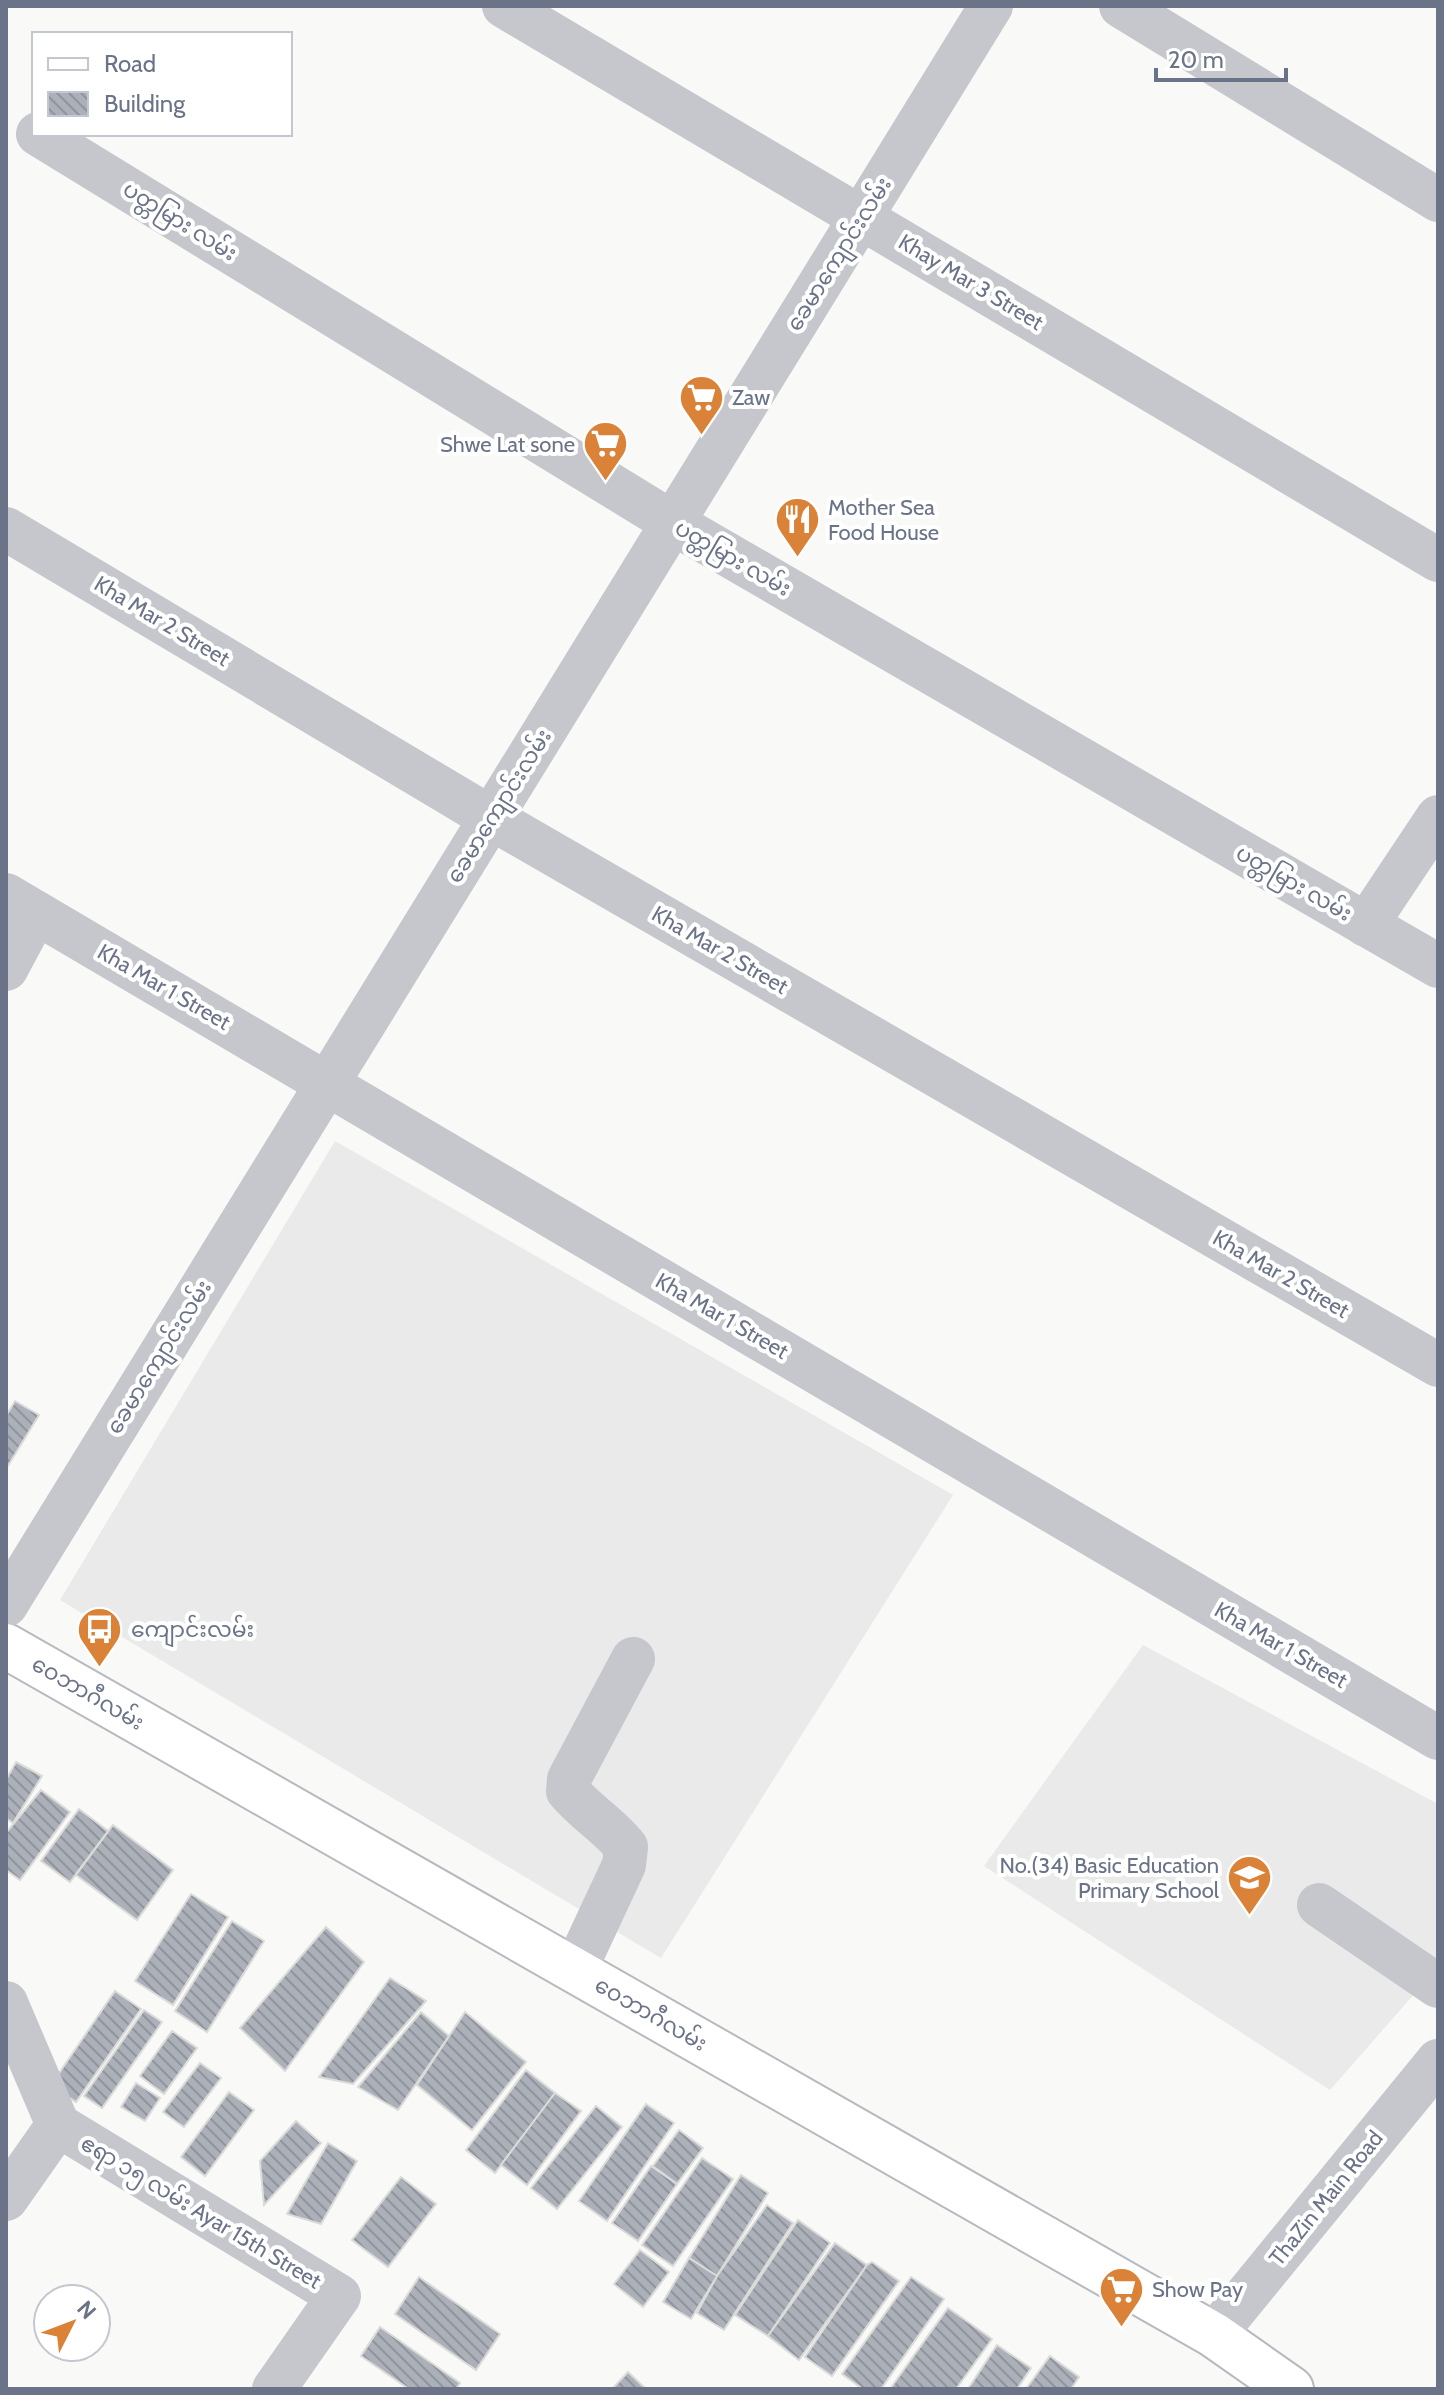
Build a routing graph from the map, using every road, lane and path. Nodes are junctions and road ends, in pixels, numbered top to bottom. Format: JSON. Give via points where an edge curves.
{"nodes":[{"id":1,"x":504,"y":6,"type":"edge"},
{"id":2,"x":991,"y":6,"type":"edge"},
{"id":3,"x":1121,"y":6,"type":"edge"},
{"id":4,"x":6,"y":114,"type":"edge"},
{"id":5,"x":32,"y":130,"type":"edge"},
{"id":6,"x":41,"y":136,"type":"edge"},
{"id":7,"x":1438,"y":200,"type":"edge"},
{"id":8,"x":861,"y":217,"type":"junction"},
{"id":9,"x":673,"y":523,"type":"junction"},
{"id":10,"x":6,"y":529,"type":"edge"},
{"id":11,"x":1438,"y":560,"type":"edge"},
{"id":12,"x":1438,"y":817,"type":"edge"},
{"id":13,"x":491,"y":818,"type":"junction"},
{"id":14,"x":21,"y":904,"type":"edge"},
{"id":15,"x":1366,"y":925,"type":"junction"},
{"id":16,"x":1438,"y":966,"type":"edge"},
{"id":17,"x":6,"y":969,"type":"edge"},
{"id":18,"x":327,"y":1083,"type":"junction"},
{"id":19,"x":1438,"y":1365,"type":"edge"},
{"id":20,"x":6,"y":1605,"type":"edge"},
{"id":21,"x":6,"y":1646,"type":"edge"},
{"id":22,"x":633,"y":1659,"type":"dead end"},
{"id":23,"x":1438,"y":1738,"type":"edge"},
{"id":24,"x":1319,"y":1905,"type":"dead end"},
{"id":25,"x":575,"y":1970,"type":"junction"},
{"id":26,"x":1438,"y":1986,"type":"edge"},
{"id":27,"x":6,"y":2003,"type":"edge"},
{"id":28,"x":1438,"y":2061,"type":"edge"},
{"id":29,"x":58,"y":2125,"type":"junction"},
{"id":30,"x":6,"y":2199,"type":"edge"},
{"id":31,"x":1214,"y":2335,"type":"junction"},
{"id":32,"x":274,"y":2389,"type":"edge"},
{"id":33,"x":1291,"y":2389,"type":"edge"}],
"edges":[{"from":1,"to":8,"type":"street","name":"Khay Mar 3 Street"},
{"from":2,"to":8,"type":"street","name":"ခေမာကျောင်းလမ်း"},
{"from":3,"to":7,"type":"street"},
{"from":4,"to":5,"type":"street","name":"ပတ္တမြား လမ်း"},
{"from":6,"to":9,"type":"street","name":"ပတ္တမြား လမ်း"},
{"from":8,"to":9,"type":"street","name":"ခေမာကျောင်းလမ်း"},
{"from":8,"to":11,"type":"street","name":"Khay Mar 3 Street"},
{"from":9,"to":13,"type":"street","name":"ခေမာကျောင်းလမ်း"},
{"from":9,"to":15,"type":"street","name":"ပတ္တမြား လမ်း"},
{"from":10,"to":13,"type":"street","name":"Kha Mar 2 Street"},
{"from":12,"to":15,"type":"street"},
{"from":13,"to":18,"type":"street","name":"ခေမာကျောင်းလမ်း"},
{"from":13,"to":19,"type":"street","name":"Kha Mar 2 Street"},
{"from":14,"to":17,"type":"street"},
{"from":14,"to":18,"type":"street","name":"Kha Mar 1 Street"},
{"from":15,"to":16,"type":"street","name":"ပတ္တမြား လမ်း"},
{"from":18,"to":20,"type":"street","name":"ခေမာကျောင်းလမ်း"},
{"from":18,"to":23,"type":"street","name":"Kha Mar 1 Street"},
{"from":21,"to":25,"type":"main road","name":"ဝေဘာဂီလမ်း"},
{"from":22,"to":25,"type":"street","via":[[569,1779],[568,1791],[577,1803],[626,1847],[624,1865]]},
{"from":24,"to":26,"type":"street"},
{"from":25,"to":31,"type":"main road","name":"ဝေဘာဂီလမ်း"},
{"from":27,"to":29,"type":"street"},
{"from":28,"to":31,"type":"street","name":"ThaZin Main Road"},
{"from":29,"to":30,"type":"street","name":"ဧရာ ၁၅ လမ်း Ayar 15th Street"},
{"from":29,"to":32,"type":"street","name":"ဧရာ ၁၅ လမ်း Ayar 15th Street","via":[[339,2296]]},
{"from":31,"to":33,"type":"main road","name":"ဝေဘာဂီလမ်း"}]}
